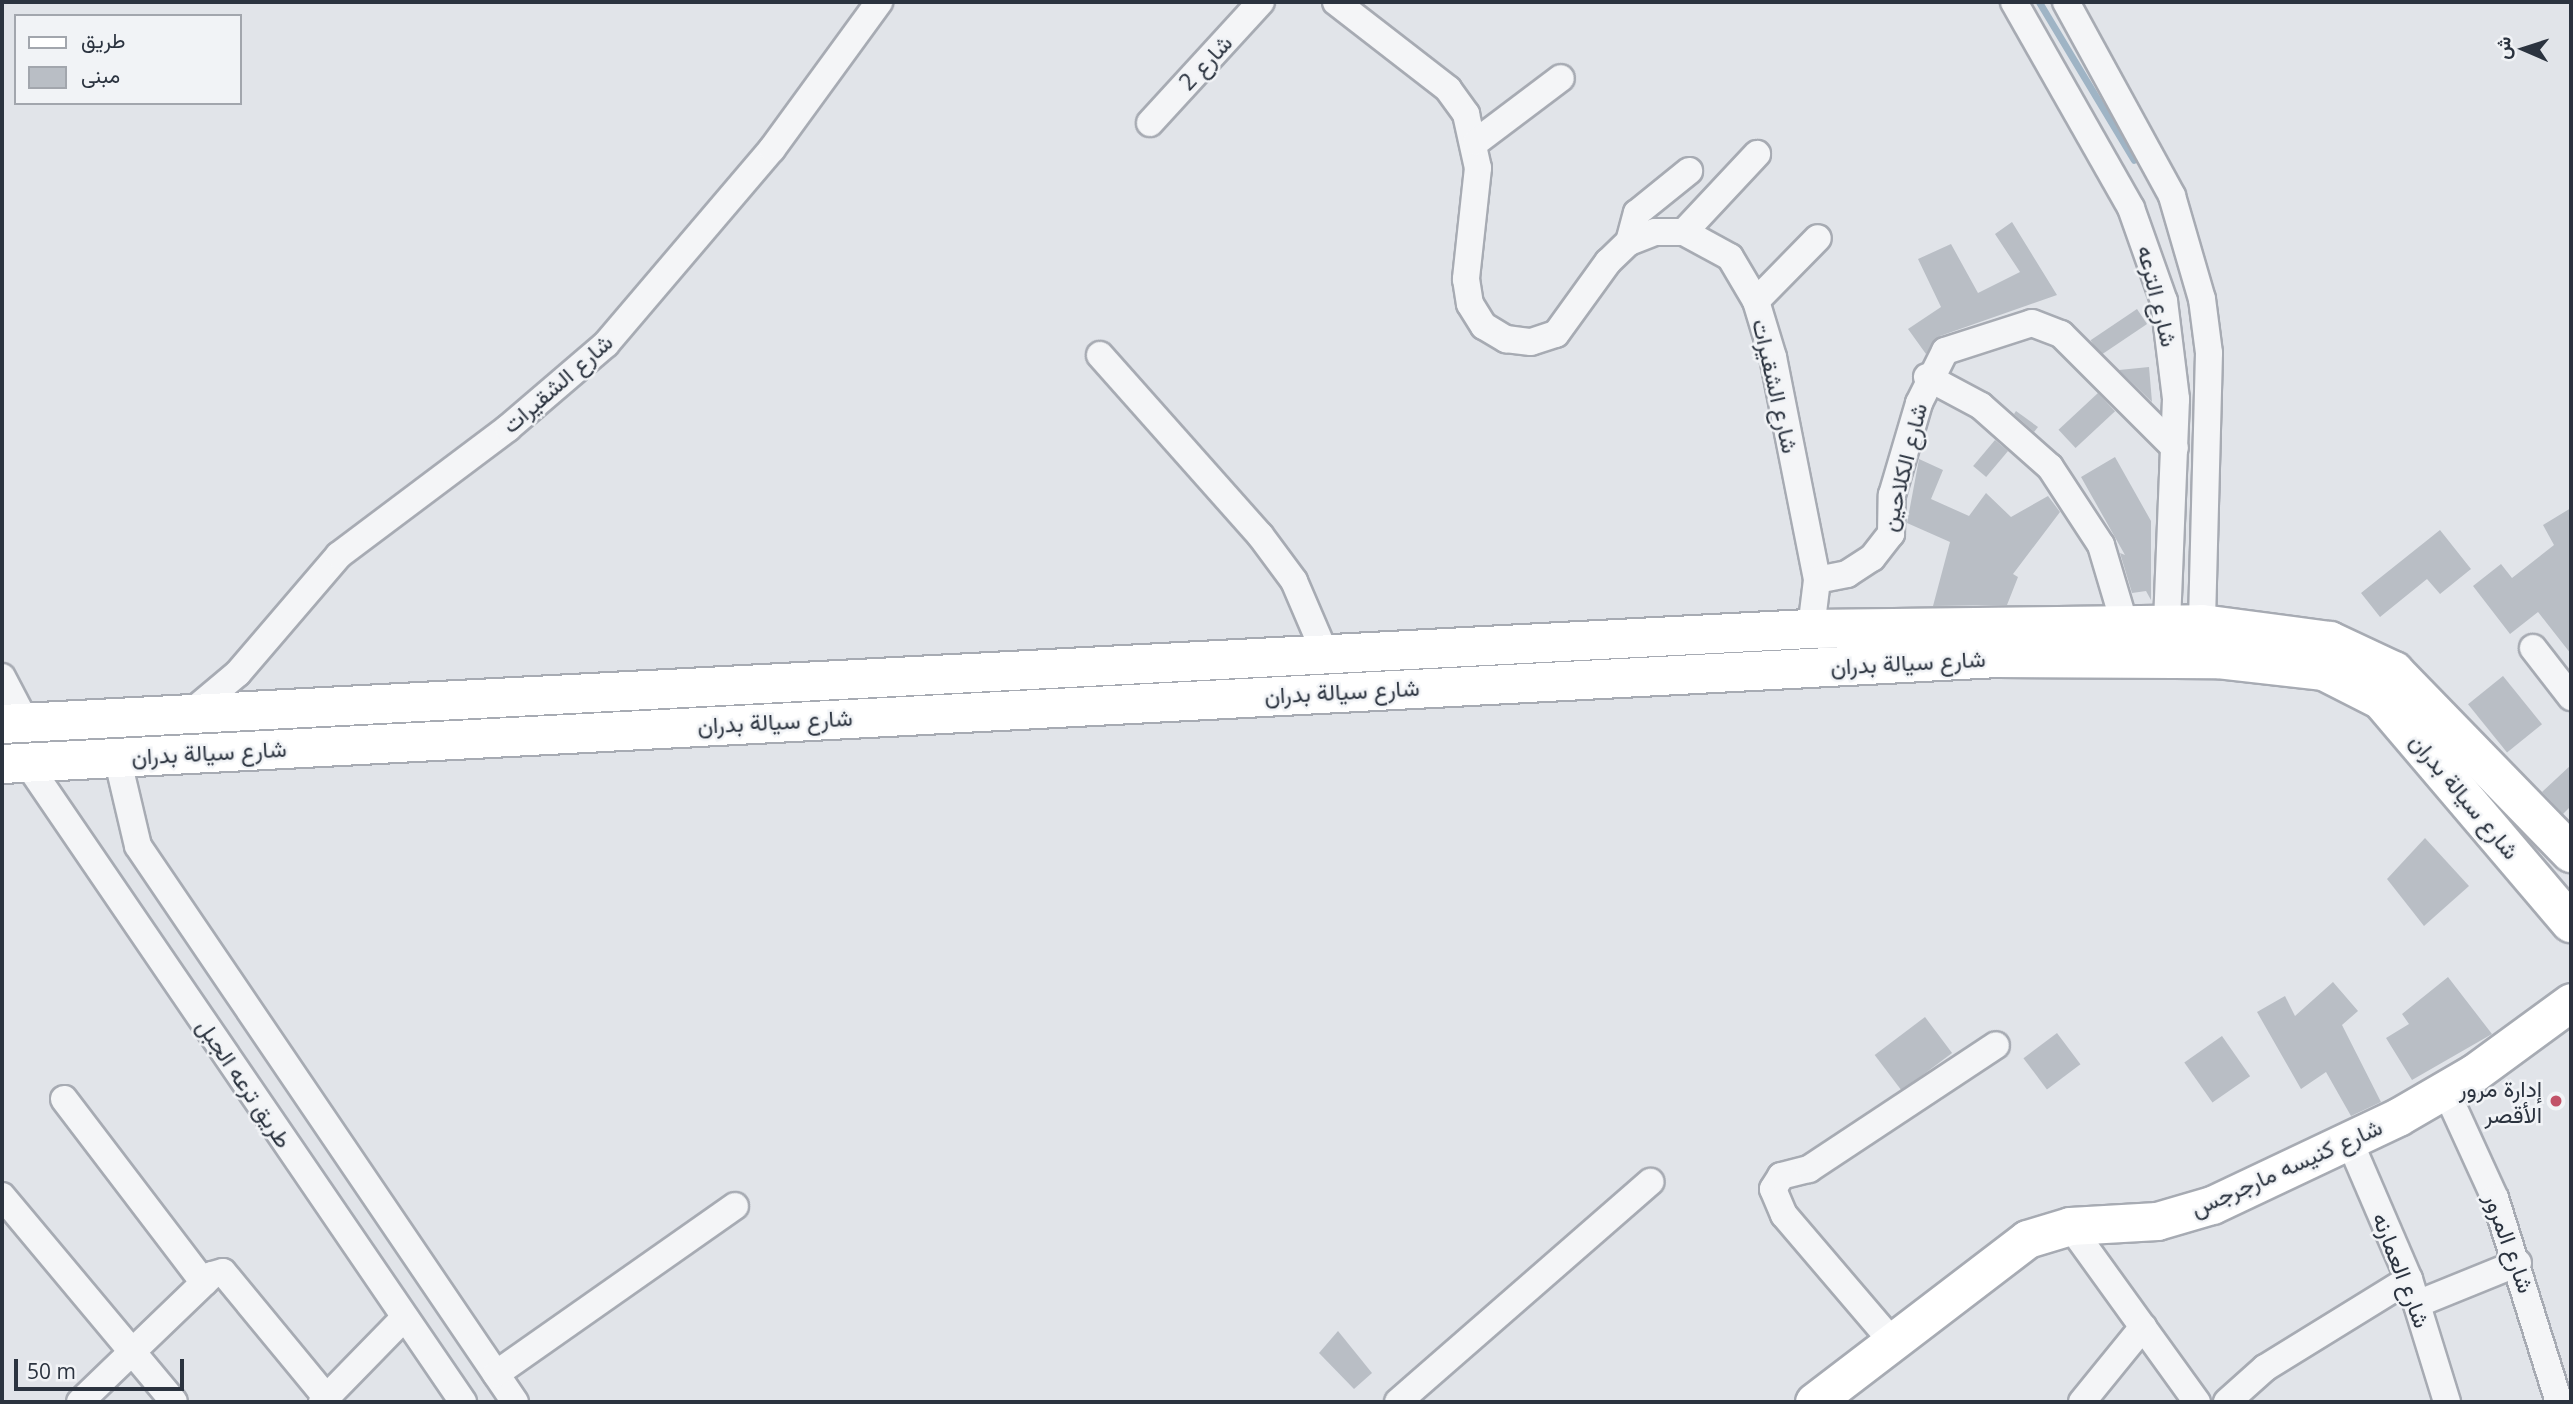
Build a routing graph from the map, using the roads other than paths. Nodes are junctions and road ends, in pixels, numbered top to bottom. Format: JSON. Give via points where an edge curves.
{"nodes":[{"id":1,"x":879,"y":2,"type":"edge"},
{"id":2,"x":1261,"y":2,"type":"edge"},
{"id":3,"x":1336,"y":2,"type":"edge"},
{"id":4,"x":2014,"y":2,"type":"edge"},
{"id":5,"x":2066,"y":2,"type":"edge"},
{"id":6,"x":1561,"y":78,"type":"dead end"},
{"id":7,"x":1150,"y":123,"type":"dead end"},
{"id":8,"x":1476,"y":142,"type":"junction"},
{"id":9,"x":1757,"y":154,"type":"dead end"},
{"id":10,"x":1689,"y":171,"type":"dead end"},
{"id":11,"x":1684,"y":232,"type":"junction"},
{"id":12,"x":1818,"y":238,"type":"dead end"},
{"id":13,"x":1629,"y":242,"type":"junction"},
{"id":14,"x":1756,"y":301,"type":"junction"},
{"id":15,"x":1100,"y":355,"type":"dead end"},
{"id":16,"x":1927,"y":377,"type":"junction"},
{"id":17,"x":2175,"y":448,"type":"junction"},
{"id":18,"x":1817,"y":580,"type":"junction"},
{"id":19,"x":2124,"y":622,"type":"junction"},
{"id":20,"x":2184,"y":624,"type":"junction"},
{"id":21,"x":1811,"y":629,"type":"junction"},
{"id":22,"x":2533,"y":648,"type":"dead end"},
{"id":23,"x":1324,"y":651,"type":"junction"},
{"id":24,"x":1230,"y":655,"type":"junction"},
{"id":25,"x":2,"y":677,"type":"edge"},
{"id":26,"x":1244,"y":696,"type":"junction"},
{"id":27,"x":2571,"y":697,"type":"edge"},
{"id":28,"x":187,"y":717,"type":"junction"},
{"id":29,"x":14,"y":723,"type":"edge"},
{"id":30,"x":117,"y":757,"type":"junction"},
{"id":31,"x":15,"y":764,"type":"edge"},
{"id":32,"x":2571,"y":853,"type":"edge"},
{"id":33,"x":2571,"y":923,"type":"edge"},
{"id":34,"x":2571,"y":1002,"type":"edge"},
{"id":35,"x":1996,"y":1045,"type":"dead end"},
{"id":36,"x":2445,"y":1089,"type":"junction"},
{"id":37,"x":64,"y":1099,"type":"dead end"},
{"id":38,"x":2349,"y":1140,"type":"junction"},
{"id":39,"x":1650,"y":1182,"type":"dead end"},
{"id":40,"x":2,"y":1196,"type":"edge"},
{"id":41,"x":735,"y":1206,"type":"dead end"},
{"id":42,"x":2070,"y":1226,"type":"junction"},
{"id":43,"x":2518,"y":1263,"type":"junction"},
{"id":44,"x":204,"y":1283,"type":"junction"},
{"id":45,"x":2413,"y":1291,"type":"junction"},
{"id":46,"x":404,"y":1318,"type":"junction"},
{"id":47,"x":2143,"y":1328,"type":"junction"},
{"id":48,"x":1890,"y":1339,"type":"junction"},
{"id":49,"x":132,"y":1352,"type":"junction"},
{"id":50,"x":496,"y":1374,"type":"junction"},
{"id":51,"x":1824,"y":1399,"type":"edge"},
{"id":52,"x":325,"y":1400,"type":"edge"},
{"id":53,"x":80,"y":1402,"type":"edge"},
{"id":54,"x":174,"y":1402,"type":"edge"},
{"id":55,"x":463,"y":1402,"type":"edge"},
{"id":56,"x":515,"y":1402,"type":"edge"},
{"id":57,"x":1398,"y":1402,"type":"edge"},
{"id":58,"x":2082,"y":1402,"type":"edge"},
{"id":59,"x":2197,"y":1402,"type":"edge"},
{"id":60,"x":2227,"y":1402,"type":"edge"},
{"id":61,"x":2447,"y":1402,"type":"edge"},
{"id":62,"x":2559,"y":1402,"type":"edge"}],
"edges":[{"from":1,"to":28,"type":"street","name":"شارع الشقيرات","via":[[772,149],[606,344],[528,412],[339,555],[254,656]]},
{"from":2,"to":7,"type":"street","name":"شارع 2"},
{"from":3,"to":8,"type":"street","via":[[1448,89]]},
{"from":4,"to":17,"type":"street","name":"شارع الترعه","via":[[2108,164],[2150,253],[2172,349]]},
{"from":5,"to":20,"type":"street","name":"شارع الترعه","via":[[2172,196],[2202,299],[2209,353]]},
{"from":6,"to":8,"type":"street"},
{"from":8,"to":13,"type":"street","via":[[1466,279],[1470,304],[1484,326],[1506,339],[1531,342],[1556,334]]},
{"from":9,"to":11,"type":"street"},
{"from":10,"to":13,"type":"street","via":[[1637,213]]},
{"from":11,"to":13,"type":"street","via":[[1655,232]]},
{"from":11,"to":14,"type":"street","name":"شارع الشقيرات","via":[[1730,257]]},
{"from":12,"to":14,"type":"street"},
{"from":14,"to":18,"type":"street","name":"شارع الشقيرات"},
{"from":15,"to":23,"type":"street","via":[[1260,535],[1294,581]]},
{"from":16,"to":17,"type":"street","name":"شارع الكلاحين","via":[[1945,351],[2032,323],[2061,334],[2085,354]]},
{"from":16,"to":18,"type":"street","name":"شارع الكلاحين","via":[[1892,495],[1891,534],[1855,568]]},
{"from":16,"to":19,"type":"street","via":[[1981,406],[2050,467],[2101,545]]},
{"from":17,"to":20,"type":"street","name":"شارع الترعه"},
{"from":18,"to":21,"type":"street","name":"شارع الشقيرات"},
{"from":19,"to":20,"type":"main road","name":"شارع سيالة بدران"},
{"from":19,"to":21,"type":"main road","name":"شارع سيالة بدران"},
{"from":20,"to":32,"type":"main road","name":"شارع سيالة بدران","via":[[2330,641],[2394,671]]},
{"from":21,"to":23,"type":"main road","name":"شارع سيالة بدران"},
{"from":22,"to":27,"type":"street"},
{"from":23,"to":24,"type":"main road","name":"شارع سيالة بدران"},
{"from":24,"to":26,"type":"main road"},
{"from":24,"to":28,"type":"main road","name":"شارع سيالة بدران"},
{"from":25,"to":29,"type":"street"},
{"from":26,"to":30,"type":"main road","name":"شارع سيالة بدران"},
{"from":26,"to":33,"type":"main road","name":"شارع سيالة بدران","via":[[2071,655],[2218,659],[2324,671],[2381,700]]},
{"from":28,"to":29,"type":"main road","name":"شارع سيالة بدران"},
{"from":30,"to":31,"type":"main road","name":"شارع سيالة بدران"},
{"from":30,"to":50,"type":"street","name":"طريق ترعه الجبل","via":[[138,846]]},
{"from":31,"to":46,"type":"street","name":"طريق ترعه الجبل"},
{"from":34,"to":36,"type":"street","name":"شارع كنيسه مارجرجس"},
{"from":35,"to":48,"type":"street","via":[[1809,1169],[1781,1176],[1773,1189],[1784,1215]]},
{"from":36,"to":38,"type":"street","name":"شارع كنيسه مارجرجس"},
{"from":36,"to":43,"type":"street","name":"شارع المرور"},
{"from":37,"to":44,"type":"street"},
{"from":38,"to":42,"type":"street","name":"شارع كنيسه مارجرجس","via":[[2185,1214],[2128,1225]]},
{"from":38,"to":45,"type":"street","name":"شارع العمارنه"},
{"from":39,"to":57,"type":"street"},
{"from":40,"to":49,"type":"street"},
{"from":41,"to":50,"type":"street"},
{"from":42,"to":47,"type":"street"},
{"from":42,"to":48,"type":"street","name":"شارع كنيسه مارجرجس","via":[[2027,1240]]},
{"from":43,"to":45,"type":"street"},
{"from":43,"to":62,"type":"street","name":"شارع المرور"},
{"from":44,"to":49,"type":"street"},
{"from":44,"to":52,"type":"street","via":[[217,1272],[233,1277]]},
{"from":45,"to":60,"type":"street","via":[[2265,1368]]},
{"from":45,"to":61,"type":"street","name":"شارع العمارنه"},
{"from":46,"to":52,"type":"street"},
{"from":46,"to":55,"type":"street","name":"طريق ترعه الجبل"},
{"from":47,"to":58,"type":"street"},
{"from":47,"to":59,"type":"street"},
{"from":48,"to":51,"type":"street","name":"شارع كنيسه مارجرجس"},
{"from":49,"to":53,"type":"street"},
{"from":49,"to":54,"type":"street"},
{"from":50,"to":56,"type":"street","name":"طريق ترعه الجبل"}]}
